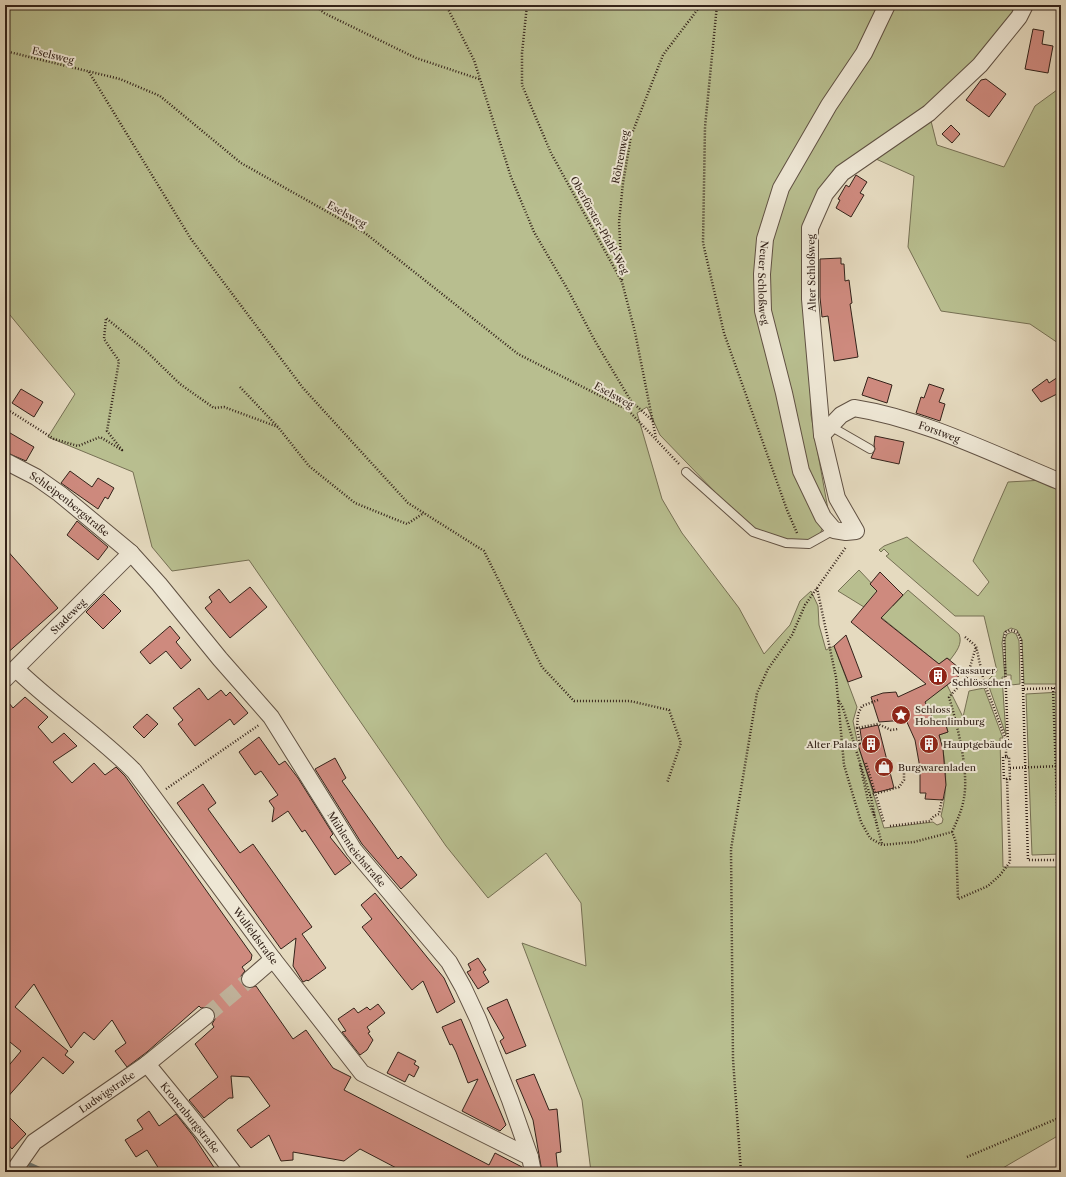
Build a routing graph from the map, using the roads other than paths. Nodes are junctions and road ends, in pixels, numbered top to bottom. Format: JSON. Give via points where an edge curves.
{"nodes":[{"id":1,"x":887,"y":5,"type":"edge"},
{"id":2,"x":1025,"y":5,"type":"edge"},
{"id":3,"x":826,"y":431,"type":"junction"},
{"id":4,"x":870,"y":449,"type":"dead end"},
{"id":5,"x":5,"y":461,"type":"edge"},
{"id":6,"x":686,"y":472,"type":"road end"},
{"id":7,"x":1061,"y":482,"type":"edge"},
{"id":8,"x":834,"y":530,"type":"junction"},
{"id":9,"x":131,"y":553,"type":"junction"},
{"id":10,"x":10,"y":674,"type":"edge"},
{"id":11,"x":273,"y":959,"type":"junction"},
{"id":12,"x":250,"y":978,"type":"tunnel mouth"},
{"id":13,"x":206,"y":1016,"type":"tunnel mouth"},
{"id":14,"x":147,"y":1064,"type":"junction"},
{"id":15,"x":532,"y":1164,"type":"edge"},
{"id":16,"x":13,"y":1172,"type":"edge"},
{"id":17,"x":233,"y":1172,"type":"edge"}],
"edges":[{"from":1,"to":8,"type":"street","name":"Neuer Schloßweg","via":[[864,53],[829,105],[781,188],[765,239],[762,274],[763,311],[801,471],[823,517]]},
{"from":2,"to":3,"type":"street","name":"Alter Schloßweg","via":[[1019,17],[980,65],[929,113],[842,173],[825,194],[810,228],[810,299]]},
{"from":3,"to":4,"type":"lane"},
{"from":3,"to":7,"type":"street","name":"Forstweg","via":[[841,415],[854,408],[874,411],[942,434]]},
{"from":3,"to":8,"type":"street","name":"Alter Schloßweg","via":[[837,498],[856,531]]},
{"from":5,"to":9,"type":"street","name":"Schleipenbergstraße","via":[[36,477],[60,494]]},
{"from":6,"to":8,"type":"lane","via":[[753,532],[786,543],[809,544]]},
{"from":9,"to":10,"type":"street","name":"Stadeweg"},
{"from":9,"to":15,"type":"street","name":"Mühlenteichstraße","via":[[271,716],[354,850],[448,962],[478,1019]]},
{"from":10,"to":11,"type":"street","name":"Wulfeldstraße","via":[[44,696],[118,755],[134,771]]},
{"from":11,"to":12,"type":"street"},
{"from":11,"to":15,"type":"street","name":"Wulfeldstraße","via":[[362,1072]]},
{"from":13,"to":14,"type":"street","name":"Ludwigstraße"},
{"from":14,"to":16,"type":"street","name":"Ludwigstraße","via":[[34,1142]]},
{"from":14,"to":17,"type":"street","name":"Kronenburgstraße"}]}
